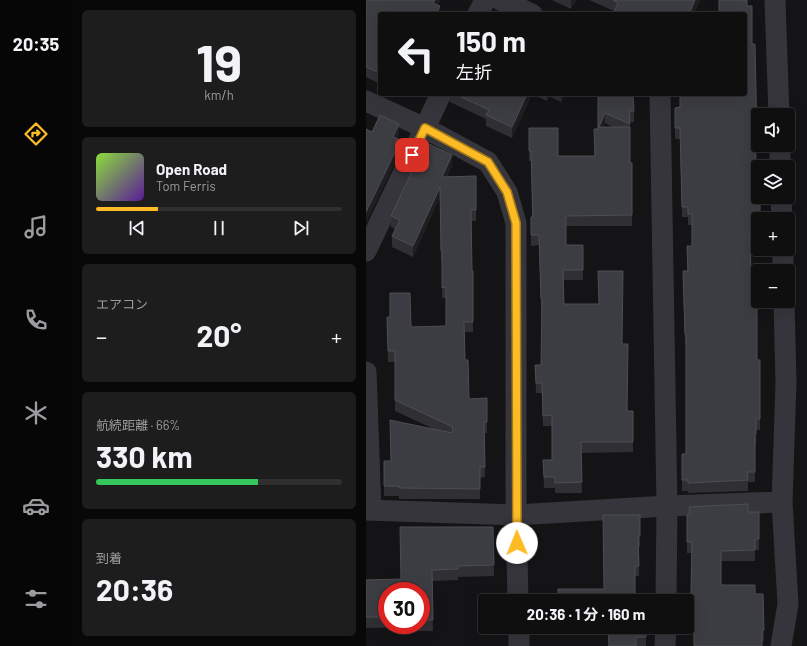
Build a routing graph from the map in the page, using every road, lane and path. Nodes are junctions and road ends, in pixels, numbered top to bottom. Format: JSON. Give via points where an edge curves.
{"nodes":[{"id":1,"x":485,"y":0,"type":"edge"},
{"id":2,"x":500,"y":0,"type":"edge"},
{"id":3,"x":775,"y":0,"type":"edge"},
{"id":4,"x":479,"y":12,"type":"edge"},
{"id":5,"x":527,"y":12,"type":"edge"},
{"id":6,"x":440,"y":96,"type":"edge"},
{"id":7,"x":660,"y":96,"type":"edge"},
{"id":8,"x":366,"y":101,"type":"edge"},
{"id":9,"x":779,"y":108,"type":"edge"},
{"id":10,"x":425,"y":128,"type":"junction"},
{"id":11,"x":366,"y":251,"type":"edge"},
{"id":12,"x":784,"y":308,"type":"edge"},
{"id":13,"x":366,"y":372,"type":"edge"},
{"id":14,"x":367,"y":418,"type":"edge"},
{"id":15,"x":782,"y":502,"type":"junction"},
{"id":16,"x":668,"y":506,"type":"junction"},
{"id":17,"x":368,"y":510,"type":"edge"},
{"id":18,"x":516,"y":515,"type":"junction"},
{"id":19,"x":518,"y":594,"type":"edge"},
{"id":20,"x":666,"y":594,"type":"edge"},
{"id":21,"x":519,"y":634,"type":"edge"},
{"id":22,"x":666,"y":634,"type":"edge"},
{"id":23,"x":519,"y":646,"type":"edge"},
{"id":24,"x":665,"y":646,"type":"edge"},
{"id":25,"x":781,"y":646,"type":"edge"}],
"edges":[{"from":1,"to":4,"type":"street"},
{"from":2,"to":5,"type":"street"},
{"from":3,"to":9,"type":"street"},
{"from":6,"to":10,"type":"street"},
{"from":7,"to":16,"type":"street"},
{"from":8,"to":10,"type":"street"},
{"from":10,"to":11,"type":"street"},
{"from":10,"to":18,"type":"street","via":[[488,162],[507,192],[516,223]]},
{"from":12,"to":15,"type":"street","via":[[786,382]]},
{"from":13,"to":14,"type":"street"},
{"from":14,"to":17,"type":"street"},
{"from":15,"to":16,"type":"street"},
{"from":15,"to":25,"type":"street","via":[[788,604]]},
{"from":16,"to":18,"type":"street"},
{"from":16,"to":20,"type":"street"},
{"from":17,"to":18,"type":"street"},
{"from":18,"to":19,"type":"street"},
{"from":21,"to":23,"type":"street"},
{"from":22,"to":24,"type":"street"}]}
